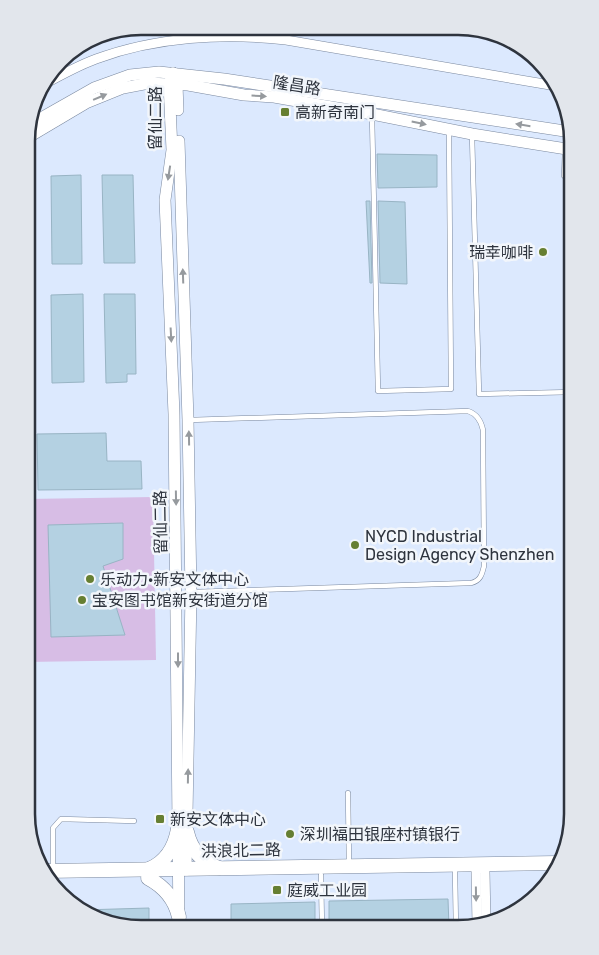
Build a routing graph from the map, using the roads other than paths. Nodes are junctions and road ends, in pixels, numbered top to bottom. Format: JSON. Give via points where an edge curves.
{"nodes":[{"id":1,"x":55,"y":79,"type":"edge"},
{"id":2,"x":173,"y":81,"type":"junction"},
{"id":3,"x":548,"y":85,"type":"edge"},
{"id":4,"x":201,"y":87,"type":"junction"},
{"id":5,"x":178,"y":112,"type":"junction"},
{"id":6,"x":372,"y":114,"type":"junction"},
{"id":7,"x":37,"y":120,"type":"edge"},
{"id":8,"x":449,"y":130,"type":"junction"},
{"id":9,"x":564,"y":131,"type":"edge"},
{"id":10,"x":36,"y":133,"type":"edge"},
{"id":11,"x":472,"y":134,"type":"junction"},
{"id":12,"x":564,"y":149,"type":"edge"},
{"id":13,"x":166,"y":194,"type":"junction"},
{"id":14,"x":181,"y":195,"type":"junction"},
{"id":15,"x":564,"y":392,"type":"edge"},
{"id":16,"x":188,"y":420,"type":"junction"},
{"id":17,"x":191,"y":592,"type":"junction"},
{"id":18,"x":348,"y":793,"type":"dead end"},
{"id":19,"x":134,"y":821,"type":"dead end"},
{"id":20,"x":183,"y":830,"type":"junction"},
{"id":21,"x":552,"y":863,"type":"edge"},
{"id":22,"x":349,"y":866,"type":"junction"},
{"id":23,"x":220,"y":868,"type":"junction"},
{"id":24,"x":50,"y":869,"type":"edge"},
{"id":25,"x":480,"y":869,"type":"junction"},
{"id":26,"x":548,"y":870,"type":"edge"},
{"id":27,"x":455,"y":872,"type":"junction"},
{"id":28,"x":182,"y":873,"type":"junction"},
{"id":29,"x":54,"y":874,"type":"edge"},
{"id":30,"x":148,"y":874,"type":"junction"},
{"id":31,"x":321,"y":875,"type":"junction"},
{"id":32,"x":485,"y":916,"type":"edge"},
{"id":33,"x":477,"y":918,"type":"edge"},
{"id":34,"x":181,"y":920,"type":"edge"},
{"id":35,"x":182,"y":920,"type":"edge"},
{"id":36,"x":322,"y":920,"type":"edge"},
{"id":37,"x":456,"y":920,"type":"edge"}],
"edges":[{"from":1,"to":3,"type":"street","via":[[96,59],[132,48],[181,40],[254,36]]},
{"from":2,"to":4,"type":"street","name":"隆昌路"},
{"from":2,"to":5,"type":"street","name":"留仙二路"},
{"from":2,"to":7,"type":"street","name":"隆昌路","via":[[145,73],[116,80]]},
{"from":9,"to":2,"type":"street","name":"隆昌路","one_way":true,"via":[[224,78]]},
{"from":10,"to":2,"type":"street","name":"隆昌路","one_way":true,"via":[[107,94],[136,84]]},
{"from":2,"to":13,"type":"street","name":"留仙二路","one_way":true,"via":[[172,150]]},
{"from":4,"to":5,"type":"street","via":[[185,97]]},
{"from":4,"to":6,"type":"street","name":"隆昌路","one_way":true},
{"from":5,"to":14,"type":"street","name":"留仙二路"},
{"from":6,"to":8,"type":"street","name":"隆昌路","one_way":true},
{"from":6,"to":8,"type":"lane","via":[[378,391],[452,389]]},
{"from":8,"to":11,"type":"street","name":"隆昌路"},
{"from":11,"to":12,"type":"street","name":"隆昌路"},
{"from":11,"to":15,"type":"lane","via":[[479,394]]},
{"from":13,"to":14,"type":"street"},
{"from":13,"to":20,"type":"street","name":"留仙二路","one_way":true},
{"from":16,"to":14,"type":"street","name":"留仙二路","one_way":true},
{"from":17,"to":16,"type":"street","name":"留仙二路","one_way":true},
{"from":16,"to":17,"type":"lane","via":[[468,411],[482,423],[483,430],[484,566],[476,582]]},
{"from":20,"to":17,"type":"street","name":"留仙二路","one_way":true},
{"from":18,"to":22,"type":"lane"},
{"from":19,"to":24,"type":"lane","via":[[61,819],[53,828]]},
{"from":20,"to":23,"type":"main road","via":[[198,854]]},
{"from":20,"to":28,"type":"street","name":"留仙二路"},
{"from":20,"to":30,"type":"main road","via":[[168,854]]},
{"from":21,"to":25,"type":"main road","name":"洪浪北二路"},
{"from":22,"to":23,"type":"main road","name":"洪浪北二路"},
{"from":22,"to":25,"type":"main road","name":"洪浪北二路"},
{"from":23,"to":28,"type":"main road","name":"洪浪北二路"},
{"from":25,"to":26,"type":"main road","name":"洪浪北二路"},
{"from":25,"to":27,"type":"main road","name":"洪浪北二路"},
{"from":25,"to":32,"type":"street"},
{"from":25,"to":33,"type":"street","one_way":true},
{"from":27,"to":31,"type":"main road","name":"洪浪北二路"},
{"from":27,"to":37,"type":"lane"},
{"from":28,"to":30,"type":"main road","name":"洪浪北二路"},
{"from":28,"to":31,"type":"main road","name":"洪浪北二路"},
{"from":28,"to":35,"type":"street","name":"留仙二路"},
{"from":29,"to":30,"type":"main road","name":"洪浪北二路"},
{"from":30,"to":34,"type":"main road","via":[[169,894]]},
{"from":31,"to":36,"type":"lane"}]}
